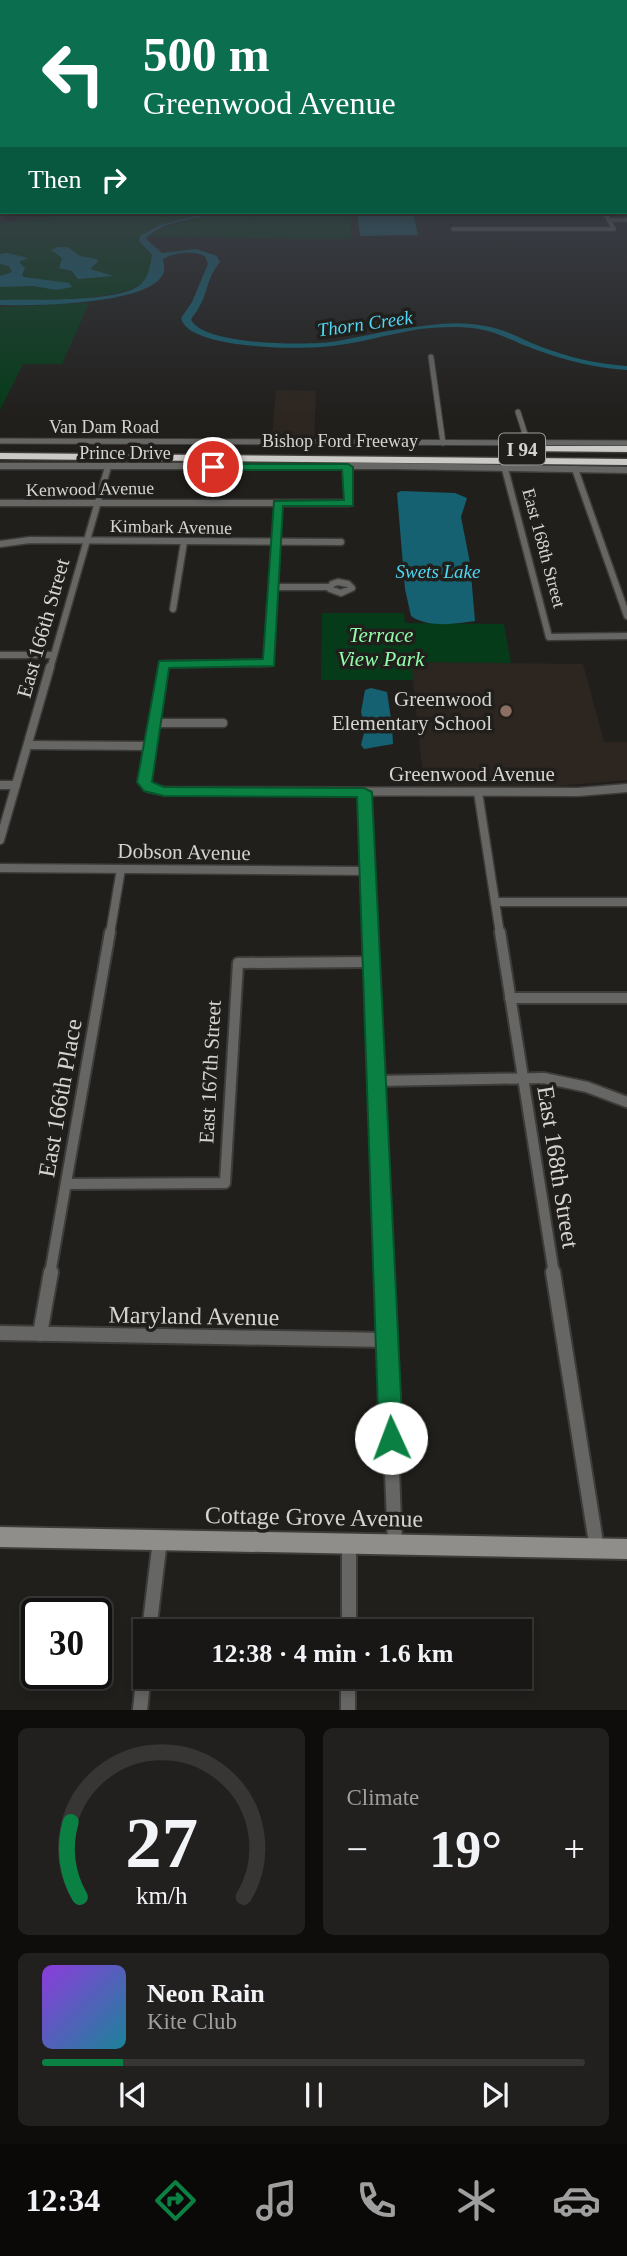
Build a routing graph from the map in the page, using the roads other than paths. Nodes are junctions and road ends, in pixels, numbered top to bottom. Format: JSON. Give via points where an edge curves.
{"nodes":[{"id":1,"x":431,"y":357,"type":"dead end"},
{"id":2,"x":518,"y":412,"type":"dead end"},
{"id":3,"x":0,"y":441,"type":"edge"},
{"id":4,"x":443,"y":443,"type":"junction"},
{"id":5,"x":528,"y":443,"type":"junction"},
{"id":6,"x":627,"y":443,"type":"edge"},
{"id":7,"x":0,"y":449,"type":"edge"},
{"id":8,"x":627,"y":451,"type":"edge"},
{"id":9,"x":0,"y":456,"type":"edge"},
{"id":10,"x":627,"y":460,"type":"edge"},
{"id":11,"x":508,"y":464,"type":"junction"},
{"id":12,"x":0,"y":466,"type":"edge"},
{"id":13,"x":108,"y":467,"type":"junction"},
{"id":14,"x":348,"y":467,"type":"junction"},
{"id":15,"x":575,"y":470,"type":"junction"},
{"id":16,"x":627,"y":470,"type":"edge"},
{"id":17,"x":0,"y":503,"type":"edge"},
{"id":18,"x":97,"y":503,"type":"junction"},
{"id":19,"x":278,"y":503,"type":"junction"},
{"id":20,"x":86,"y":540,"type":"junction"},
{"id":21,"x":184,"y":542,"type":"junction"},
{"id":22,"x":275,"y":542,"type":"junction"},
{"id":23,"x":341,"y":542,"type":"dead end"},
{"id":24,"x":0,"y":544,"type":"edge"},
{"id":25,"x":273,"y":587,"type":"junction"},
{"id":26,"x":330,"y":587,"type":"dead end"},
{"id":27,"x":624,"y":599,"type":"edge"},
{"id":28,"x":173,"y":609,"type":"dead end"},
{"id":29,"x":627,"y":616,"type":"edge"},
{"id":30,"x":627,"y":636,"type":"edge"},
{"id":31,"x":0,"y":655,"type":"edge"},
{"id":32,"x":53,"y":655,"type":"junction"},
{"id":33,"x":163,"y":664,"type":"joint"},
{"id":34,"x":154,"y":723,"type":"junction"},
{"id":35,"x":223,"y":723,"type":"dead end"},
{"id":36,"x":27,"y":745,"type":"junction"},
{"id":37,"x":150,"y":746,"type":"junction"},
{"id":38,"x":0,"y":785,"type":"edge"},
{"id":39,"x":16,"y":785,"type":"junction"},
{"id":40,"x":149,"y":788,"type":"joint"},
{"id":41,"x":627,"y":788,"type":"edge"},
{"id":42,"x":364,"y":792,"type":"junction"},
{"id":43,"x":478,"y":792,"type":"junction"},
{"id":44,"x":0,"y":840,"type":"edge"},
{"id":45,"x":0,"y":868,"type":"edge"},
{"id":46,"x":121,"y":869,"type":"junction"},
{"id":47,"x":367,"y":872,"type":"junction"},
{"id":48,"x":495,"y":902,"type":"junction"},
{"id":49,"x":627,"y":902,"type":"edge"},
{"id":50,"x":371,"y":962,"type":"junction"},
{"id":51,"x":510,"y":998,"type":"junction"},
{"id":52,"x":627,"y":998,"type":"edge"},
{"id":53,"x":523,"y":1077,"type":"junction"},
{"id":54,"x":376,"y":1081,"type":"junction"},
{"id":55,"x":627,"y":1102,"type":"edge"},
{"id":56,"x":67,"y":1184,"type":"junction"},
{"id":57,"x":0,"y":1333,"type":"edge"},
{"id":58,"x":40,"y":1334,"type":"junction"},
{"id":59,"x":387,"y":1340,"type":"junction"},
{"id":60,"x":0,"y":1537,"type":"edge"},
{"id":61,"x":160,"y":1540,"type":"junction"},
{"id":62,"x":349,"y":1544,"type":"junction"},
{"id":63,"x":395,"y":1545,"type":"junction"},
{"id":64,"x":597,"y":1549,"type":"junction"},
{"id":65,"x":627,"y":1549,"type":"edge"},
{"id":66,"x":150,"y":1619,"type":"edge"},
{"id":67,"x":349,"y":1619,"type":"edge"},
{"id":68,"x":142,"y":1689,"type":"edge"},
{"id":69,"x":348,"y":1689,"type":"edge"},
{"id":70,"x":140,"y":1710,"type":"edge"},
{"id":71,"x":348,"y":1710,"type":"edge"}],
"edges":[{"from":1,"to":4,"type":"street"},
{"from":2,"to":5,"type":"street"},
{"from":3,"to":4,"type":"street","name":"Van Dam Road"},
{"from":4,"to":5,"type":"street","name":"Van Dam Road"},
{"from":5,"to":6,"type":"street","name":"Van Dam Road"},
{"from":7,"to":8,"type":"highway","name":"Bishop Ford Freeway"},
{"from":9,"to":11,"type":"highway","name":"Bishop Ford Freeway","number":"I 94"},
{"from":10,"to":11,"type":"highway","name":"Bishop Ford Freeway"},
{"from":11,"to":14,"type":"street","name":"Prince Drive"},
{"from":11,"to":15,"type":"street","name":"Prince Drive"},
{"from":11,"to":30,"type":"street","name":"East 168th Street","via":[[550,637]]},
{"from":12,"to":13,"type":"street","name":"Prince Drive"},
{"from":13,"to":14,"type":"street","name":"Prince Drive"},
{"from":13,"to":18,"type":"street","name":"East 166th Street"},
{"from":14,"to":19,"type":"street","name":"Kenwood Avenue","via":[[349,503]]},
{"from":15,"to":16,"type":"street","name":"Prince Drive"},
{"from":15,"to":27,"type":"street"},
{"from":17,"to":18,"type":"street","name":"Kenwood Avenue"},
{"from":18,"to":19,"type":"street","name":"Kenwood Avenue"},
{"from":18,"to":20,"type":"street","name":"East 166th Street"},
{"from":19,"to":22,"type":"street"},
{"from":20,"to":21,"type":"street","name":"Kimbark Avenue"},
{"from":20,"to":24,"type":"street","name":"Kimbark Avenue"},
{"from":20,"to":32,"type":"street","name":"East 166th Street"},
{"from":21,"to":22,"type":"street","name":"Kimbark Avenue"},
{"from":21,"to":28,"type":"street"},
{"from":22,"to":23,"type":"street","name":"Kimbark Avenue"},
{"from":22,"to":25,"type":"street"},
{"from":25,"to":26,"type":"street"},
{"from":25,"to":33,"type":"street","via":[[269,663]]},
{"from":27,"to":29,"type":"street"},
{"from":31,"to":32,"type":"street"},
{"from":32,"to":36,"type":"street","name":"East 166th Street"},
{"from":33,"to":34,"type":"street"},
{"from":34,"to":35,"type":"street"},
{"from":34,"to":37,"type":"street"},
{"from":36,"to":37,"type":"street"},
{"from":36,"to":39,"type":"street","name":"East 166th Street"},
{"from":37,"to":40,"type":"street","via":[[145,777]]},
{"from":38,"to":39,"type":"street"},
{"from":39,"to":44,"type":"street","name":"East 166th Street"},
{"from":40,"to":42,"type":"street","name":"Greenwood Avenue"},
{"from":41,"to":43,"type":"street","name":"Greenwood Avenue"},
{"from":42,"to":43,"type":"street","name":"Greenwood Avenue"},
{"from":42,"to":47,"type":"street"},
{"from":43,"to":48,"type":"street","name":"East 168th Street"},
{"from":45,"to":46,"type":"street","name":"Dobson Avenue"},
{"from":46,"to":47,"type":"street","name":"Dobson Avenue"},
{"from":46,"to":56,"type":"street","name":"East 166th Place"},
{"from":47,"to":50,"type":"street"},
{"from":48,"to":49,"type":"street"},
{"from":48,"to":51,"type":"street","name":"East 168th Street"},
{"from":50,"to":54,"type":"street"},
{"from":50,"to":56,"type":"street","name":"East 167th Street","via":[[238,963],[225,1183]]},
{"from":51,"to":52,"type":"street"},
{"from":51,"to":53,"type":"street","name":"East 168th Street"},
{"from":53,"to":54,"type":"street"},
{"from":53,"to":55,"type":"street","via":[[572,1083]]},
{"from":53,"to":64,"type":"street","name":"East 168th Street"},
{"from":54,"to":59,"type":"street"},
{"from":56,"to":58,"type":"street","name":"East 166th Place"},
{"from":57,"to":58,"type":"street","name":"Maryland Avenue"},
{"from":58,"to":59,"type":"street","name":"Maryland Avenue"},
{"from":59,"to":63,"type":"street"},
{"from":60,"to":61,"type":"street","name":"Cottage Grove Avenue"},
{"from":61,"to":62,"type":"street","name":"Cottage Grove Avenue"},
{"from":61,"to":66,"type":"street"},
{"from":62,"to":63,"type":"street","name":"Cottage Grove Avenue"},
{"from":62,"to":67,"type":"street"},
{"from":63,"to":64,"type":"street","name":"Cottage Grove Avenue"},
{"from":64,"to":65,"type":"street","name":"Cottage Grove Avenue"},
{"from":68,"to":70,"type":"street"},
{"from":69,"to":71,"type":"street"}]}
